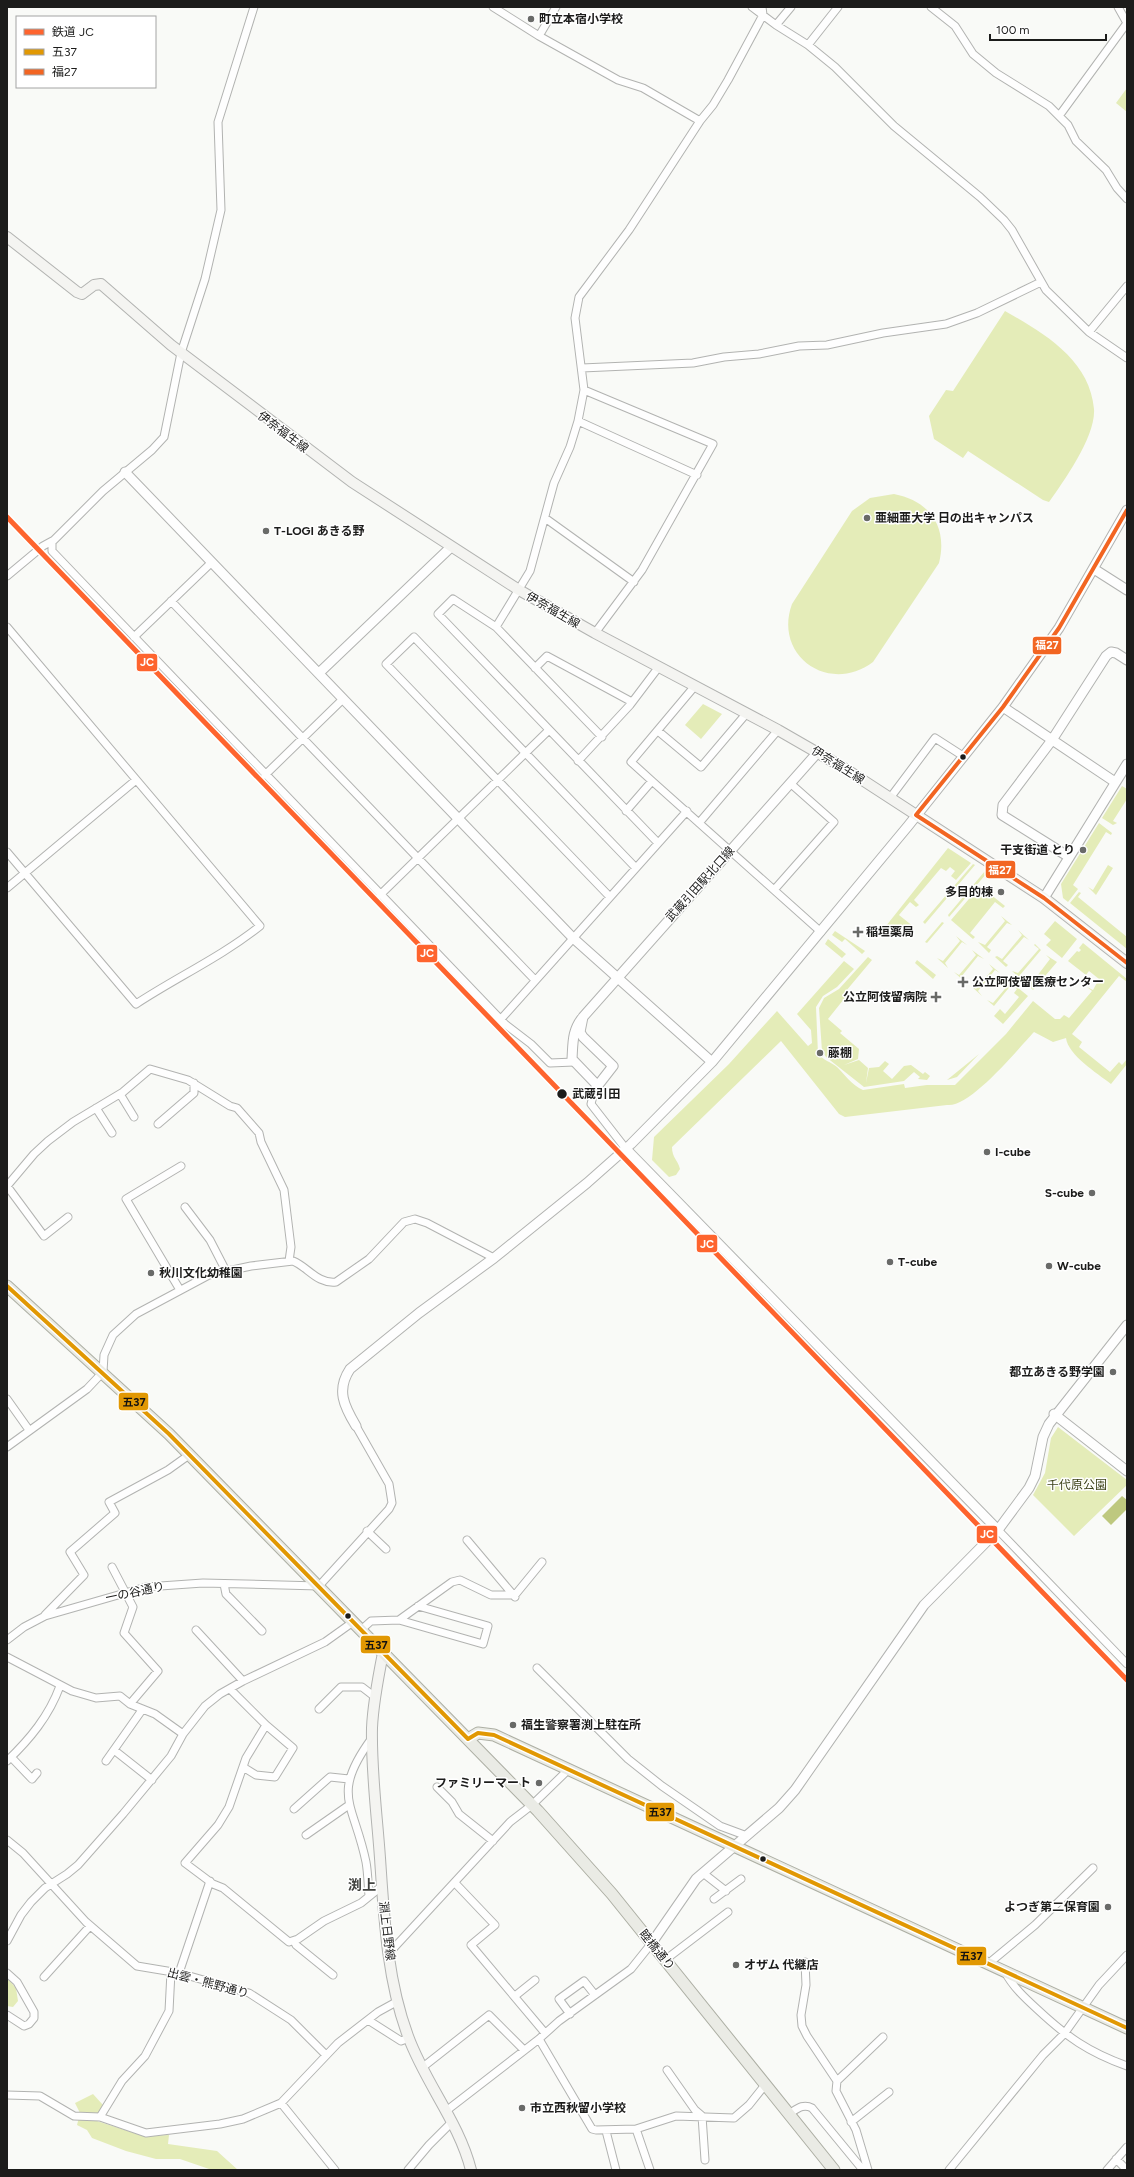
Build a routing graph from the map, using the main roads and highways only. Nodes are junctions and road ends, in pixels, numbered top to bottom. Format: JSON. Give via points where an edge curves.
{"nodes":[{"id":1,"x":7,"y":237,"type":"edge"},
{"id":2,"x":1127,"y":963,"type":"edge"},
{"id":3,"x":7,"y":1286,"type":"edge"},
{"id":4,"x":383,"y":1653,"type":"junction"},
{"id":5,"x":468,"y":1740,"type":"junction"},
{"id":6,"x":1127,"y":2028,"type":"edge"},
{"id":7,"x":471,"y":2170,"type":"edge"},
{"id":8,"x":834,"y":2170,"type":"edge"}],
"edges":[{"from":1,"to":2,"type":"main road","name":"伊奈福生線","via":[[77,292],[82,294],[94,285],[101,284],[137,318],[181,353],[352,482],[451,547],[594,633],[818,752],[1044,898]]},
{"from":3,"to":4,"type":"main road","name":"睦橋通り","via":[[189,1454],[319,1582],[328,1596]]},
{"from":4,"to":5,"type":"main road","name":"睦橋通り"},
{"from":4,"to":7,"type":"main road","name":"淵上日野線","via":[[375,1697],[372,1738],[389,1952],[398,2001],[409,2038],[465,2148]]},
{"from":5,"to":6,"type":"main road","via":[[478,1733],[494,1734]]},
{"from":5,"to":8,"type":"main road","name":"睦橋通り","via":[[598,1877]]}]}
